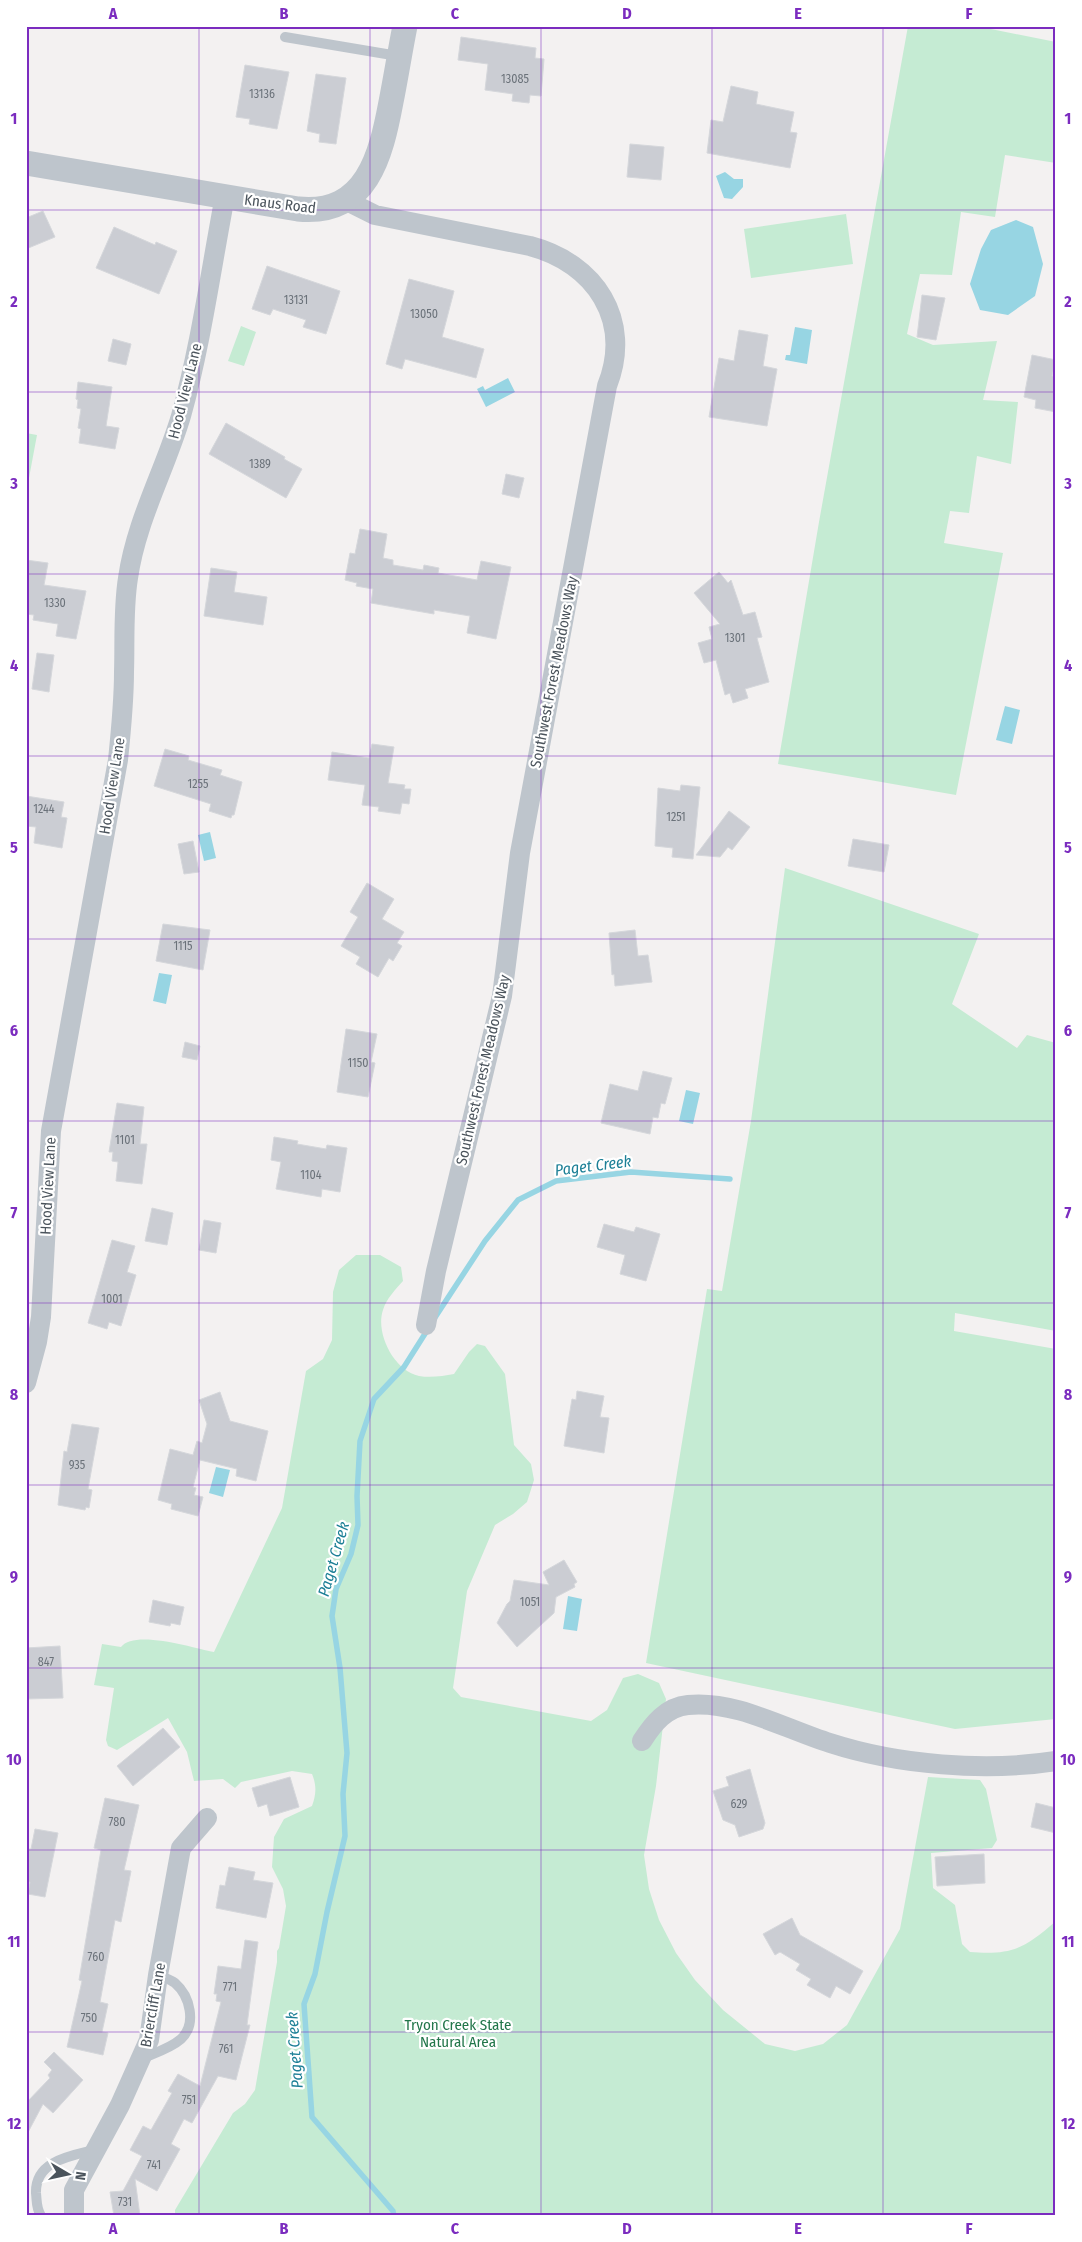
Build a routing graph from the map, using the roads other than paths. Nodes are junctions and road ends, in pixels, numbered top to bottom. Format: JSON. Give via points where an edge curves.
{"nodes":[{"id":1,"x":405,"y":26,"type":"edge"},
{"id":2,"x":285,"y":38,"type":"dead end"},
{"id":3,"x":399,"y":57,"type":"junction"},
{"id":4,"x":26,"y":162,"type":"edge"},
{"id":5,"x":225,"y":196,"type":"junction"},
{"id":6,"x":345,"y":200,"type":"junction"},
{"id":7,"x":426,"y":1325,"type":"dead end"},
{"id":8,"x":26,"y":1383,"type":"edge"},
{"id":9,"x":642,"y":1741,"type":"dead end"},
{"id":10,"x":1056,"y":1761,"type":"edge"},
{"id":11,"x":207,"y":1818,"type":"dead end"},
{"id":12,"x":158,"y":1975,"type":"junction"},
{"id":13,"x":142,"y":2058,"type":"junction"},
{"id":14,"x":94,"y":2150,"type":"junction"},
{"id":15,"x":41,"y":2216,"type":"edge"},
{"id":16,"x":74,"y":2216,"type":"edge"}],
"edges":[{"from":1,"to":3,"type":"street","name":"Knaus Road"},
{"from":2,"to":3,"type":"lane"},
{"from":3,"to":6,"type":"street","name":"Knaus Road","via":[[379,155],[363,183]]},
{"from":4,"to":5,"type":"street","name":"Knaus Road"},
{"from":5,"to":6,"type":"street","name":"Knaus Road","via":[[314,210],[335,206]]},
{"from":5,"to":8,"type":"street","name":"Hood View Lane","via":[[181,415],[139,528],[128,578],[124,617],[124,706],[118,760],[51,1131],[42,1309]]},
{"from":6,"to":7,"type":"street","name":"Southwest Forest Meadows Way","via":[[375,215],[530,246],[566,259],[582,271],[605,302],[615,340],[614,361],[520,853],[502,996]]},
{"from":9,"to":10,"type":"street","via":[[652,1725],[668,1710],[704,1704],[725,1706],[831,1743],[883,1757],[996,1766]]},
{"from":11,"to":12,"type":"street","name":"Briercliff Lane","via":[[181,1848]]},
{"from":12,"to":13,"type":"street","name":"Briercliff Lane","via":[[149,2040]]},
{"from":12,"to":13,"type":"lane","via":[[175,1983],[187,1997],[190,2014],[187,2031],[164,2050]]},
{"from":13,"to":14,"type":"street","name":"Briercliff Lane"},
{"from":14,"to":15,"type":"lane","via":[[60,2158],[42,2171],[36,2189],[37,2209]]},
{"from":14,"to":16,"type":"street","name":"Briercliff Lane","via":[[74,2190]]}]}
